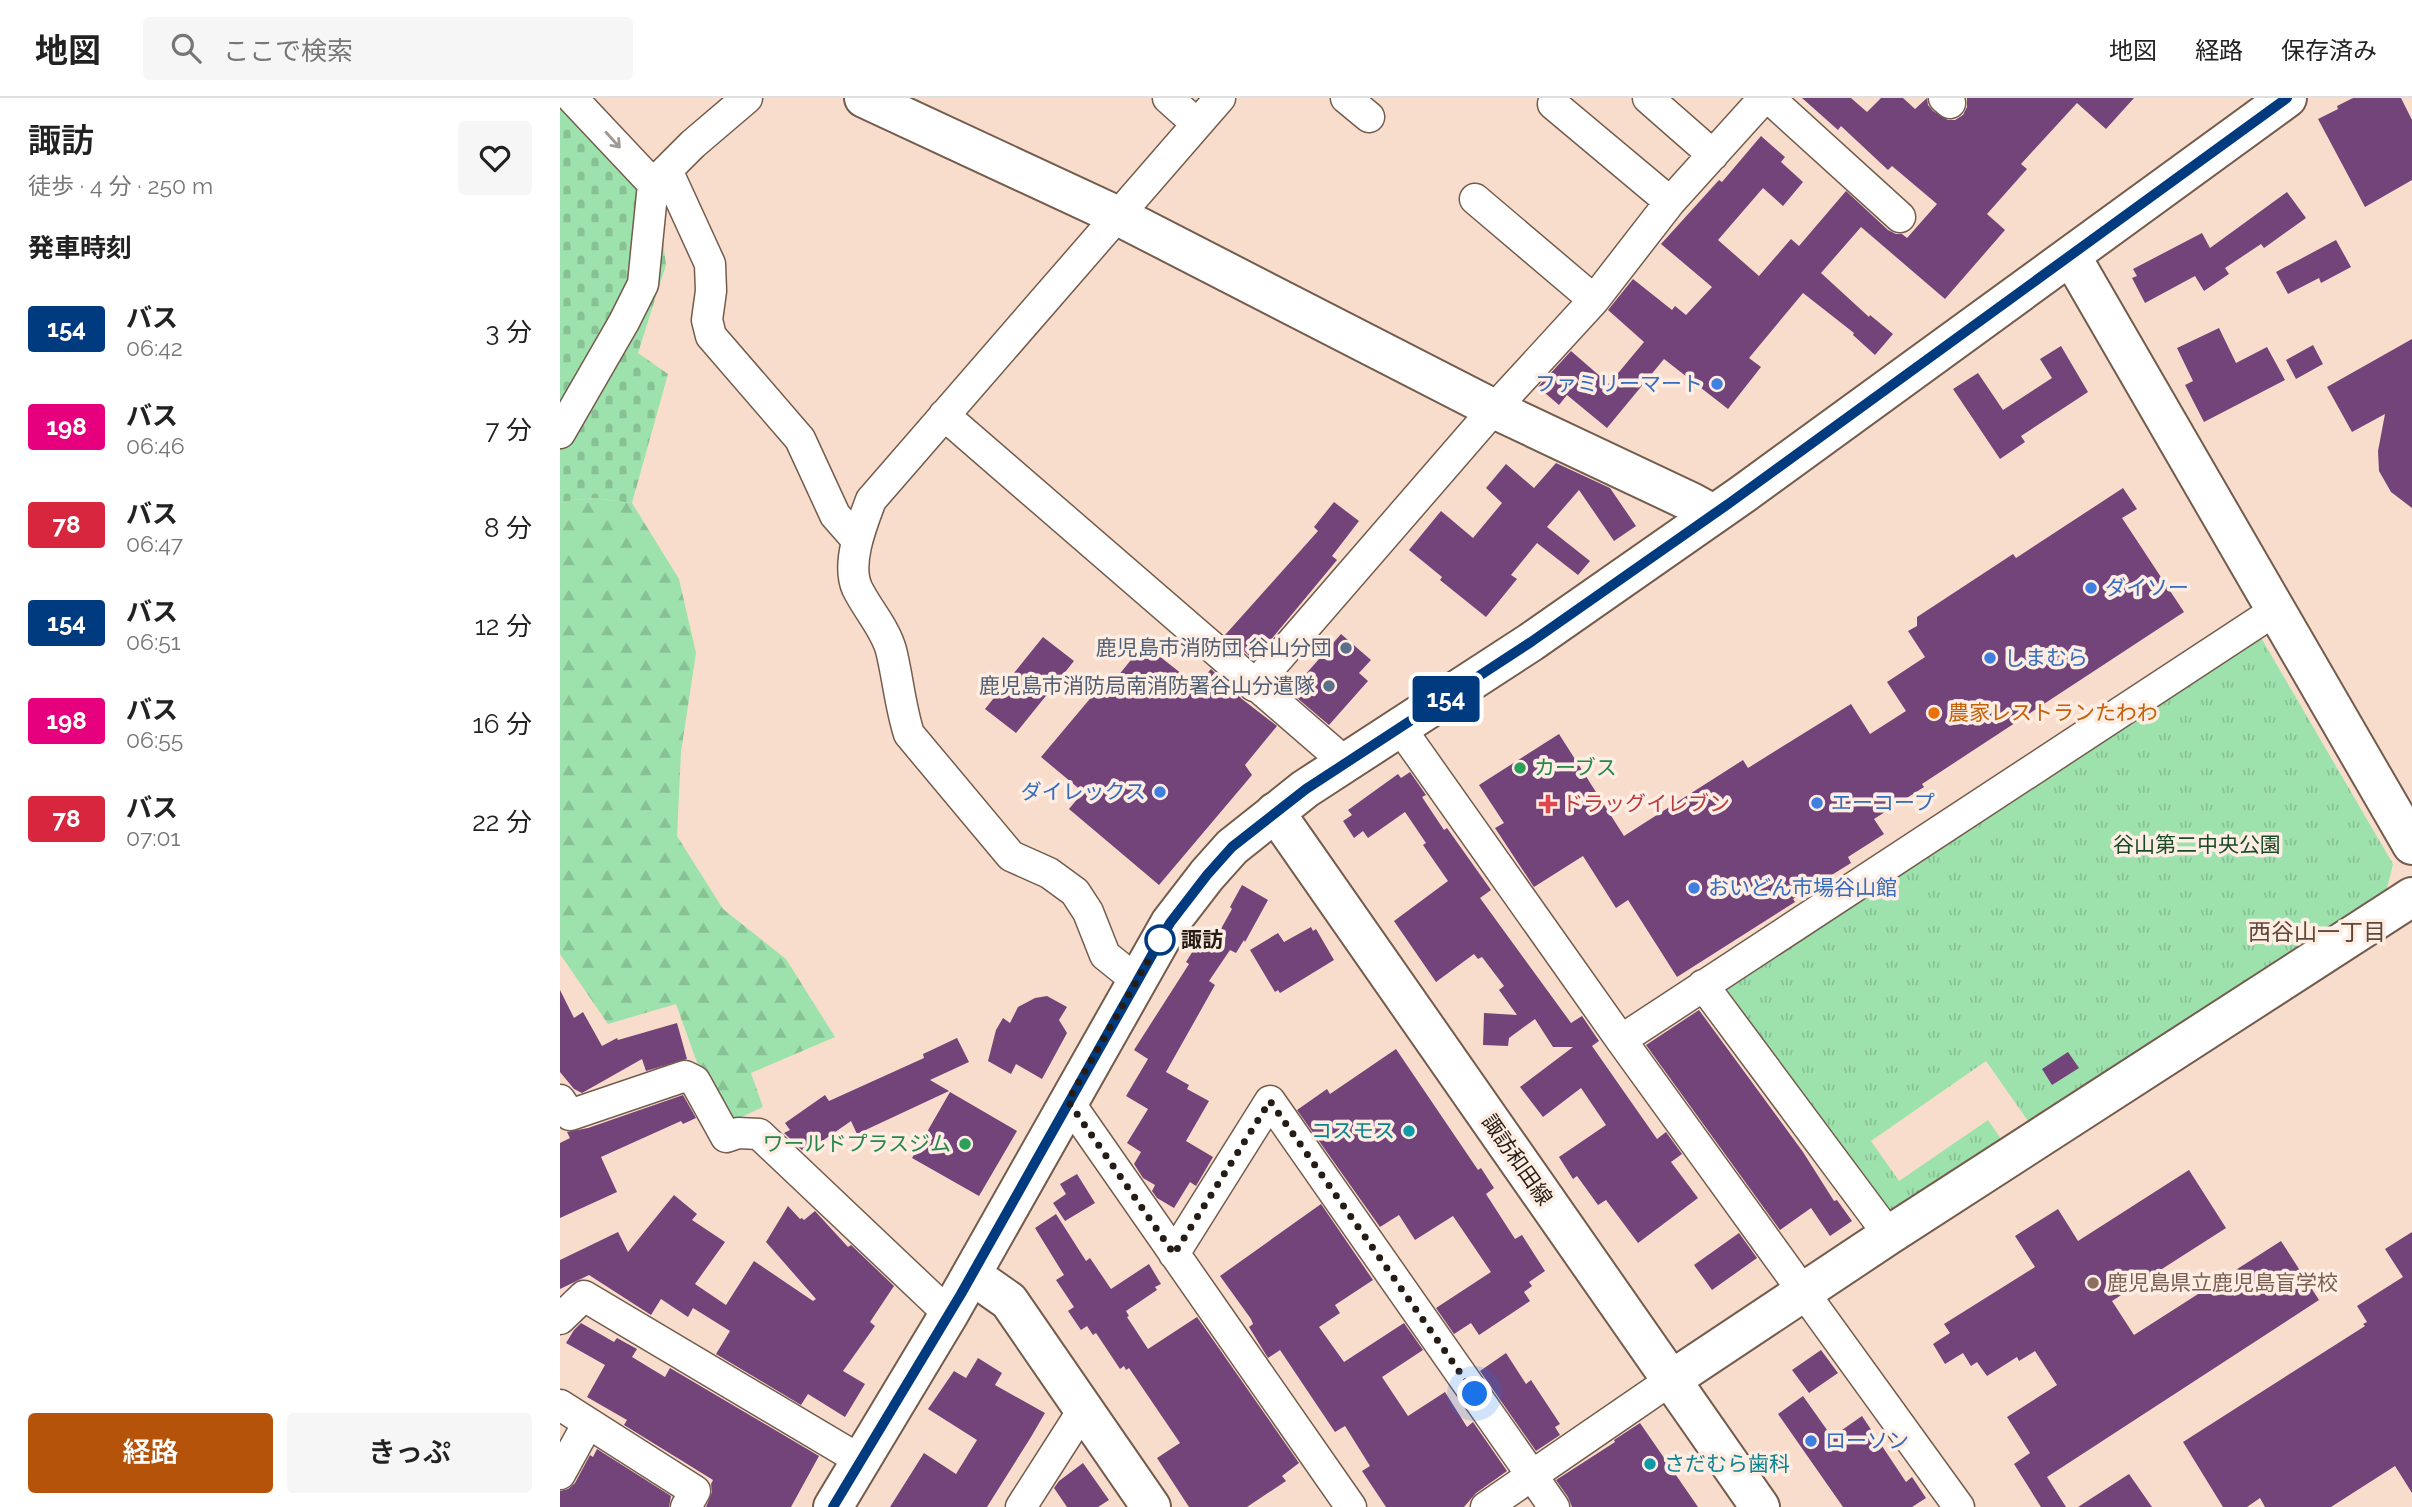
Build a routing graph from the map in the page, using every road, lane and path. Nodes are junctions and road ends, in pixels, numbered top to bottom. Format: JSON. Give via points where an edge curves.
{"nodes":[{"id":1,"x":572,"y":98,"type":"edge"},
{"id":2,"x":747,"y":98,"type":"edge"},
{"id":3,"x":864,"y":98,"type":"edge"},
{"id":4,"x":1168,"y":98,"type":"edge"},
{"id":5,"x":1220,"y":98,"type":"edge"},
{"id":6,"x":1346,"y":98,"type":"edge"},
{"id":7,"x":1648,"y":98,"type":"edge"},
{"id":8,"x":1767,"y":98,"type":"edge"},
{"id":9,"x":2287,"y":98,"type":"edge"},
{"id":10,"x":1553,"y":104,"type":"dead end"},
{"id":11,"x":1369,"y":117,"type":"dead end"},
{"id":12,"x":1197,"y":124,"type":"junction"},
{"id":13,"x":1713,"y":155,"type":"junction"},
{"id":14,"x":660,"y":177,"type":"junction"},
{"id":15,"x":1475,"y":199,"type":"dead end"},
{"id":16,"x":1670,"y":202,"type":"junction"},
{"id":17,"x":1118,"y":216,"type":"junction"},
{"id":18,"x":1900,"y":217,"type":"dead end"},
{"id":19,"x":2071,"y":256,"type":"junction"},
{"id":20,"x":1594,"y":300,"type":"junction"},
{"id":21,"x":1494,"y":409,"type":"junction"},
{"id":22,"x":944,"y":415,"type":"junction"},
{"id":23,"x":560,"y":433,"type":"edge"},
{"id":24,"x":1713,"y":514,"type":"junction"},
{"id":25,"x":857,"y":540,"type":"junction"},
{"id":26,"x":2276,"y":610,"type":"junction"},
{"id":27,"x":1254,"y":685,"type":"junction"},
{"id":28,"x":1401,"y":729,"type":"junction"},
{"id":29,"x":1346,"y":763,"type":"junction"},
{"id":30,"x":1275,"y":813,"type":"junction"},
{"id":31,"x":2412,"y":845,"type":"edge"},
{"id":32,"x":2412,"y":897,"type":"edge"},
{"id":33,"x":1136,"y":980,"type":"junction"},
{"id":34,"x":1703,"y":985,"type":"junction"},
{"id":35,"x":1621,"y":1041,"type":"junction"},
{"id":36,"x":560,"y":1100,"type":"edge"},
{"id":37,"x":1068,"y":1101,"type":"junction"},
{"id":38,"x":1889,"y":1235,"type":"junction"},
{"id":39,"x":1174,"y":1254,"type":"junction"},
{"id":40,"x":972,"y":1275,"type":"junction"},
{"id":41,"x":1804,"y":1292,"type":"junction"},
{"id":42,"x":949,"y":1314,"type":"junction"},
{"id":43,"x":560,"y":1319,"type":"edge"},
{"id":44,"x":1671,"y":1380,"type":"junction"},
{"id":45,"x":560,"y":1405,"type":"edge"},
{"id":46,"x":1083,"y":1410,"type":"junction"},
{"id":47,"x":588,"y":1423,"type":"junction"},
{"id":48,"x":860,"y":1460,"type":"junction"},
{"id":49,"x":560,"y":1474,"type":"edge"},
{"id":50,"x":1532,"y":1476,"type":"junction"},
{"id":51,"x":686,"y":1507,"type":"edge"},
{"id":52,"x":833,"y":1507,"type":"edge"},
{"id":53,"x":1021,"y":1507,"type":"edge"},
{"id":54,"x":1151,"y":1507,"type":"edge"},
{"id":55,"x":1351,"y":1507,"type":"edge"},
{"id":56,"x":1486,"y":1507,"type":"edge"},
{"id":57,"x":1554,"y":1507,"type":"edge"},
{"id":58,"x":1760,"y":1507,"type":"edge"},
{"id":59,"x":1959,"y":1507,"type":"edge"}],
"edges":[{"from":1,"to":14,"type":"street","one_way":true},
{"from":2,"to":14,"type":"street"},
{"from":3,"to":17,"type":"street"},
{"from":4,"to":12,"type":"street"},
{"from":5,"to":12,"type":"street"},
{"from":6,"to":11,"type":"street"},
{"from":7,"to":13,"type":"street"},
{"from":8,"to":13,"type":"street"},
{"from":8,"to":18,"type":"street"},
{"from":9,"to":19,"type":"street"},
{"from":10,"to":16,"type":"street"},
{"from":12,"to":17,"type":"street"},
{"from":13,"to":16,"type":"street"},
{"from":14,"to":23,"type":"street","via":[[643,284]]},
{"from":14,"to":25,"type":"street","via":[[710,264],[710,336],[800,439],[835,515]]},
{"from":15,"to":20,"type":"street"},
{"from":16,"to":20,"type":"street"},
{"from":17,"to":21,"type":"street"},
{"from":17,"to":22,"type":"street"},
{"from":19,"to":24,"type":"street"},
{"from":19,"to":26,"type":"street"},
{"from":20,"to":21,"type":"street"},
{"from":21,"to":24,"type":"street"},
{"from":21,"to":27,"type":"street"},
{"from":22,"to":25,"type":"street","via":[[871,500]]},
{"from":22,"to":27,"type":"street"},
{"from":24,"to":28,"type":"street"},
{"from":25,"to":33,"type":"street","via":[[856,586],[890,648],[909,734],[1011,856],[1049,873],[1075,892],[1105,955]]},
{"from":26,"to":31,"type":"street"},
{"from":26,"to":34,"type":"street"},
{"from":27,"to":29,"type":"street"},
{"from":28,"to":29,"type":"street"},
{"from":28,"to":35,"type":"street"},
{"from":29,"to":30,"type":"street"},
{"from":30,"to":33,"type":"street","via":[[1232,847],[1207,875],[1170,923]]},
{"from":30,"to":44,"type":"street","name":"諏訪和田線"},
{"from":32,"to":38,"type":"street"},
{"from":33,"to":37,"type":"street"},
{"from":34,"to":35,"type":"street"},
{"from":34,"to":38,"type":"street"},
{"from":35,"to":41,"type":"street"},
{"from":36,"to":42,"type":"street","via":[[570,1115],[685,1076],[695,1081],[726,1137],[759,1134]]},
{"from":37,"to":39,"type":"street"},
{"from":37,"to":40,"type":"street"},
{"from":38,"to":41,"type":"street"},
{"from":39,"to":50,"type":"street","via":[[1270,1101]]},
{"from":39,"to":55,"type":"street"},
{"from":40,"to":42,"type":"street"},
{"from":40,"to":46,"type":"street","via":[[1009,1301]]},
{"from":41,"to":44,"type":"street"},
{"from":41,"to":59,"type":"street"},
{"from":42,"to":48,"type":"street"},
{"from":43,"to":48,"type":"street","via":[[584,1296]]},
{"from":44,"to":50,"type":"street"},
{"from":44,"to":58,"type":"street","name":"諏訪和田線"},
{"from":45,"to":47,"type":"street"},
{"from":46,"to":53,"type":"street"},
{"from":46,"to":54,"type":"street"},
{"from":47,"to":49,"type":"street"},
{"from":47,"to":51,"type":"street","via":[[695,1491]]},
{"from":48,"to":52,"type":"street"},
{"from":50,"to":56,"type":"street"},
{"from":50,"to":57,"type":"street"}]}
